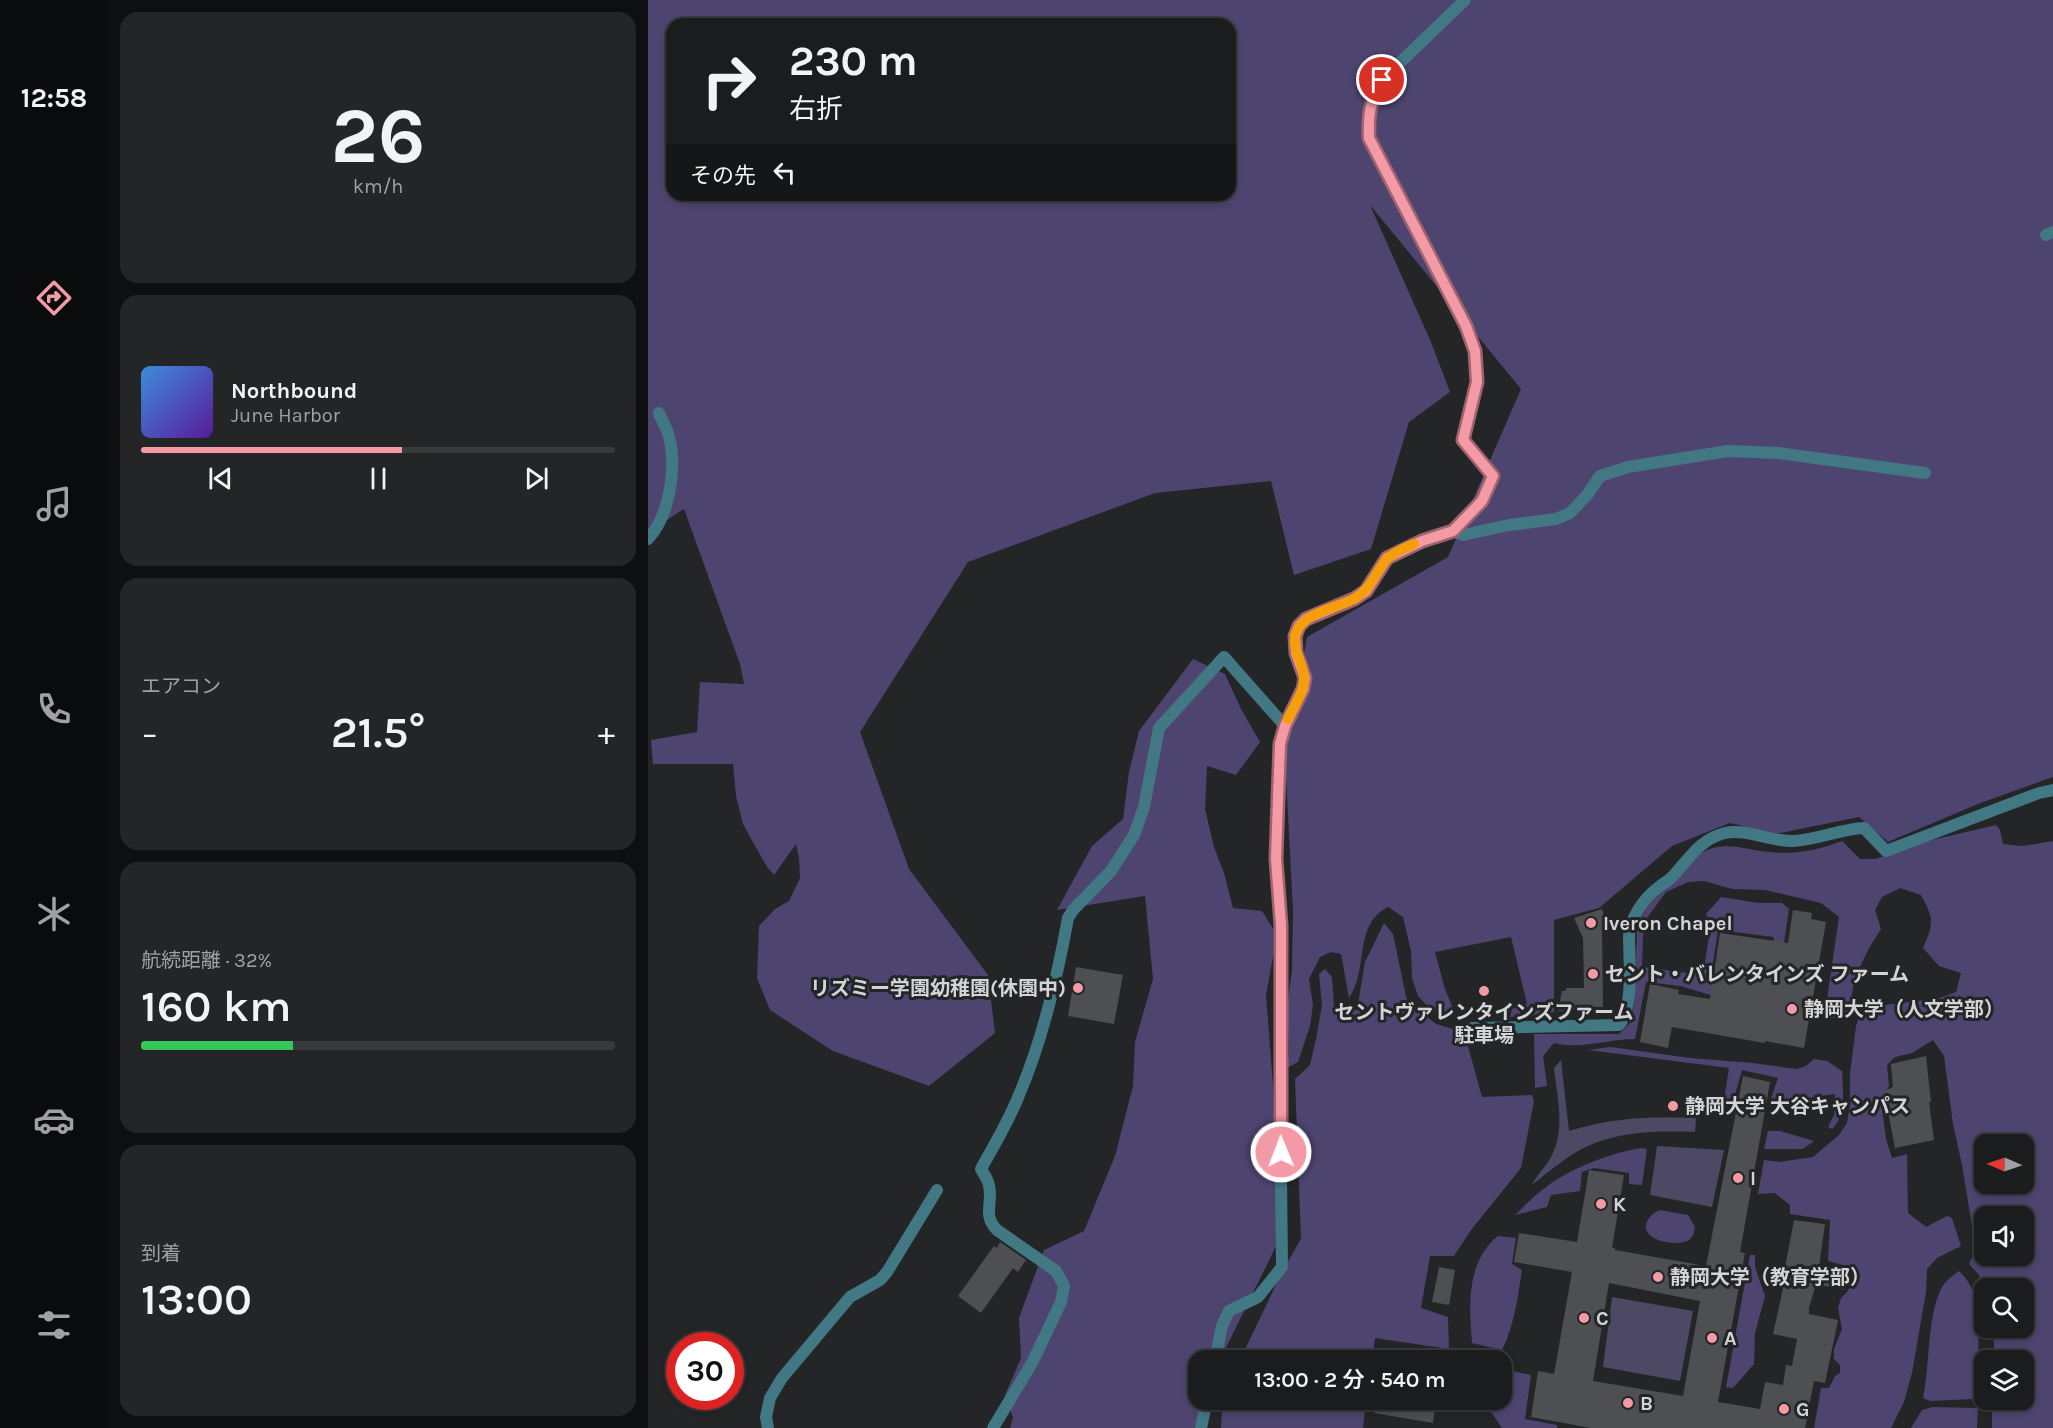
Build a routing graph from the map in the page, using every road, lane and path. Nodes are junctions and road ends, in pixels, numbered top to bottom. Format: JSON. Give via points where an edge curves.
{"nodes":[{"id":1,"x":1465,"y":0,"type":"edge"},
{"id":2,"x":659,"y":413,"type":"dead end"},
{"id":3,"x":1925,"y":473,"type":"dead end"},
{"id":4,"x":1453,"y":531,"type":"junction"},
{"id":5,"x":648,"y":538,"type":"edge"},
{"id":6,"x":1285,"y":726,"type":"junction"},
{"id":7,"x":2053,"y":790,"type":"edge"},
{"id":8,"x":1472,"y":1028,"type":"dead end"},
{"id":9,"x":937,"y":1190,"type":"dead end"},
{"id":10,"x":1217,"y":1350,"type":"edge"},
{"id":11,"x":1205,"y":1410,"type":"edge"},
{"id":12,"x":768,"y":1428,"type":"edge"},
{"id":13,"x":993,"y":1428,"type":"edge"},
{"id":14,"x":1201,"y":1428,"type":"edge"}],
"edges":[{"from":1,"to":4,"type":"street","via":[[1382,80],[1368,114],[1369,138],[1377,156],[1466,326],[1475,351],[1477,382],[1463,440],[1493,476],[1482,501]]},
{"from":2,"to":5,"type":"street","via":[[668,432],[672,463],[668,502]]},
{"from":3,"to":4,"type":"street","via":[[1778,453],[1728,451],[1628,467],[1600,477],[1570,513],[1556,519],[1463,535]]},
{"from":4,"to":6,"type":"street","via":[[1387,558],[1366,591],[1299,626],[1296,653],[1305,678]]},
{"from":6,"to":10,"type":"street","via":[[1280,744],[1276,859],[1281,925],[1282,1267],[1258,1297],[1229,1311]]},
{"from":6,"to":13,"type":"street","via":[[1224,657],[1159,728],[1144,807],[1134,835],[1111,871],[1068,918],[1039,1040],[1019,1097],[981,1169],[989,1184],[991,1224],[1056,1271],[1064,1286],[1061,1302],[1032,1363]]},
{"from":7,"to":8,"type":"street","via":[[1886,851],[1864,828],[1789,841],[1733,832],[1722,834],[1698,846],[1639,908],[1629,927],[1628,1006],[1619,1025]]},
{"from":9,"to":12,"type":"street","via":[[887,1272],[850,1297],[782,1378],[770,1398]]},
{"from":11,"to":14,"type":"street"}]}
